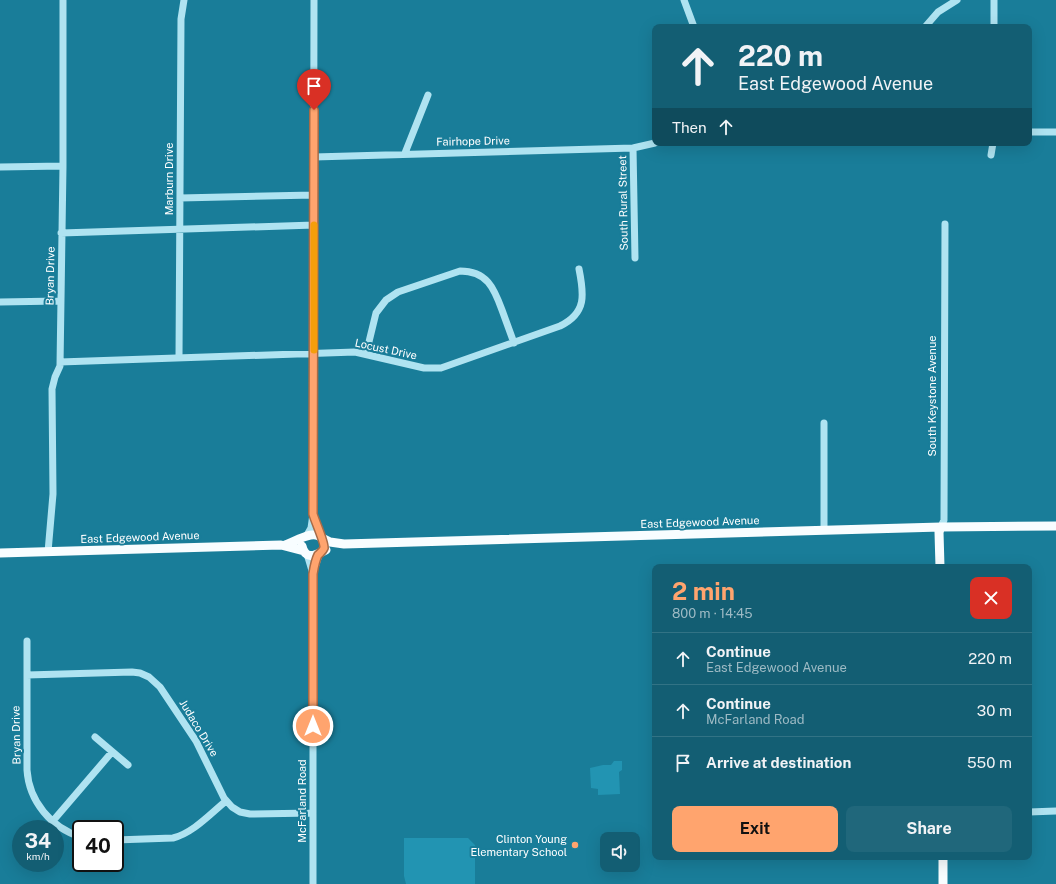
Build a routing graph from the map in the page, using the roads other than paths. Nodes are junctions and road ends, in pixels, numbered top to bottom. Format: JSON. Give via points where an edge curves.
{"nodes":[{"id":1,"x":63,"y":0,"type":"edge"},
{"id":2,"x":184,"y":0,"type":"edge"},
{"id":3,"x":314,"y":0,"type":"edge"},
{"id":4,"x":684,"y":0,"type":"edge"},
{"id":5,"x":957,"y":0,"type":"edge"},
{"id":6,"x":994,"y":0,"type":"edge"},
{"id":7,"x":693,"y":24,"type":"edge"},
{"id":8,"x":928,"y":24,"type":"edge"},
{"id":9,"x":994,"y":24,"type":"edge"},
{"id":10,"x":428,"y":95,"type":"dead end"},
{"id":11,"x":1032,"y":132,"type":"edge"},
{"id":12,"x":1056,"y":132,"type":"edge"},
{"id":13,"x":652,"y":144,"type":"edge"},
{"id":14,"x":992,"y":146,"type":"edge"},
{"id":15,"x":633,"y":148,"type":"junction"},
{"id":16,"x":405,"y":153,"type":"junction"},
{"id":17,"x":991,"y":155,"type":"dead end"},
{"id":18,"x":314,"y":156,"type":"junction"},
{"id":19,"x":63,"y":166,"type":"junction"},
{"id":20,"x":0,"y":167,"type":"edge"},
{"id":21,"x":314,"y":195,"type":"junction"},
{"id":22,"x":180,"y":198,"type":"junction"},
{"id":23,"x":945,"y":224,"type":"dead end"},
{"id":24,"x":314,"y":225,"type":"junction"},
{"id":25,"x":180,"y":230,"type":"junction"},
{"id":26,"x":61,"y":233,"type":"junction"},
{"id":27,"x":634,"y":258,"type":"dead end"},
{"id":28,"x":579,"y":269,"type":"dead end"},
{"id":29,"x":60,"y":300,"type":"junction"},
{"id":30,"x":0,"y":302,"type":"edge"},
{"id":31,"x":514,"y":342,"type":"junction"},
{"id":32,"x":314,"y":354,"type":"junction"},
{"id":33,"x":366,"y":354,"type":"junction"},
{"id":34,"x":179,"y":358,"type":"junction"},
{"id":35,"x":60,"y":362,"type":"junction"},
{"id":36,"x":824,"y":423,"type":"dead end"},
{"id":37,"x":313,"y":514,"type":"junction"},
{"id":38,"x":1056,"y":526,"type":"edge"},
{"id":39,"x":941,"y":527,"type":"junction"},
{"id":40,"x":824,"y":530,"type":"junction"},
{"id":41,"x":306,"y":536,"type":"junction"},
{"id":42,"x":321,"y":537,"type":"junction"},
{"id":43,"x":344,"y":544,"type":"junction"},
{"id":44,"x":281,"y":545,"type":"junction"},
{"id":45,"x":48,"y":552,"type":"junction"},
{"id":46,"x":305,"y":552,"type":"junction"},
{"id":47,"x":0,"y":553,"type":"edge"},
{"id":48,"x":320,"y":553,"type":"junction"},
{"id":49,"x":940,"y":564,"type":"edge"},
{"id":50,"x":313,"y":574,"type":"junction"},
{"id":51,"x":27,"y":641,"type":"dead end"},
{"id":52,"x":27,"y":675,"type":"junction"},
{"id":53,"x":95,"y":737,"type":"dead end"},
{"id":54,"x":112,"y":752,"type":"junction"},
{"id":55,"x":128,"y":765,"type":"dead end"},
{"id":56,"x":226,"y":801,"type":"junction"},
{"id":57,"x":1056,"y":811,"type":"edge"},
{"id":58,"x":1032,"y":812,"type":"edge"},
{"id":59,"x":313,"y":813,"type":"junction"},
{"id":60,"x":52,"y":820,"type":"edge"},
{"id":61,"x":54,"y":820,"type":"edge"},
{"id":62,"x":124,"y":840,"type":"edge"},
{"id":63,"x":943,"y":860,"type":"edge"},
{"id":64,"x":313,"y":884,"type":"edge"},
{"id":65,"x":943,"y":884,"type":"edge"}],
"edges":[{"from":1,"to":19,"type":"street","name":"Bryan Drive"},
{"from":2,"to":22,"type":"street","name":"Marburn Drive","via":[[180,19]]},
{"from":3,"to":18,"type":"street"},
{"from":4,"to":7,"type":"street"},
{"from":5,"to":8,"type":"street","via":[[938,12]]},
{"from":6,"to":9,"type":"street"},
{"from":10,"to":16,"type":"street"},
{"from":11,"to":12,"type":"street"},
{"from":13,"to":15,"type":"street","name":"Fairhope Drive"},
{"from":14,"to":17,"type":"street"},
{"from":15,"to":16,"type":"street","name":"Fairhope Drive"},
{"from":15,"to":27,"type":"street","name":"South Rural Street"},
{"from":16,"to":18,"type":"street","name":"Fairhope Drive"},
{"from":18,"to":21,"type":"street"},
{"from":19,"to":20,"type":"street"},
{"from":19,"to":26,"type":"street","name":"Bryan Drive"},
{"from":21,"to":22,"type":"street"},
{"from":21,"to":24,"type":"street"},
{"from":22,"to":25,"type":"street","name":"Marburn Drive"},
{"from":23,"to":39,"type":"street","name":"South Keystone Avenue","via":[[944,520]]},
{"from":24,"to":25,"type":"street"},
{"from":24,"to":32,"type":"street"},
{"from":25,"to":26,"type":"street"},
{"from":25,"to":34,"type":"street","name":"Marburn Drive"},
{"from":26,"to":29,"type":"street","name":"Bryan Drive"},
{"from":28,"to":31,"type":"street","name":"Locust Drive","via":[[583,297],[581,306],[574,316],[560,326]]},
{"from":29,"to":30,"type":"street"},
{"from":29,"to":35,"type":"street","name":"Bryan Drive"},
{"from":31,"to":33,"type":"street","name":"Locust Drive","via":[[450,365],[433,368]]},
{"from":31,"to":33,"type":"street","via":[[492,286],[479,275],[470,271],[460,271],[398,292],[386,300],[376,313]]},
{"from":32,"to":33,"type":"street","name":"Locust Drive"},
{"from":32,"to":34,"type":"street","name":"Locust Drive"},
{"from":32,"to":37,"type":"street"},
{"from":34,"to":35,"type":"street","name":"Locust Drive"},
{"from":35,"to":45,"type":"street","name":"Bryan Drive","via":[[52,391],[53,494]]},
{"from":36,"to":40,"type":"street"},
{"from":37,"to":41,"type":"street","via":[[311,528]]},
{"from":37,"to":42,"type":"street"},
{"from":38,"to":39,"type":"main road","name":"East Edgewood Avenue"},
{"from":39,"to":40,"type":"main road","name":"East Edgewood Avenue"},
{"from":39,"to":49,"type":"main road","name":"South Keystone Avenue"},
{"from":40,"to":43,"type":"main road","name":"East Edgewood Avenue"},
{"from":41,"to":42,"type":"main road","name":"East Edgewood Avenue","via":[[313,534]]},
{"from":41,"to":44,"type":"main road","name":"East Edgewood Avenue"},
{"from":41,"to":46,"type":"main road","via":[[302,544]]},
{"from":42,"to":43,"type":"main road","name":"East Edgewood Avenue","via":[[330,542]]},
{"from":42,"to":48,"type":"main road","via":[[324,547]]},
{"from":43,"to":48,"type":"main road","name":"East Edgewood Avenue"},
{"from":44,"to":45,"type":"main road","name":"East Edgewood Avenue"},
{"from":44,"to":46,"type":"main road","name":"East Edgewood Avenue"},
{"from":45,"to":47,"type":"main road","name":"East Edgewood Avenue"},
{"from":46,"to":48,"type":"main road","name":"East Edgewood Avenue","via":[[311,556]]},
{"from":46,"to":50,"type":"street","name":"McFarland Road"},
{"from":48,"to":50,"type":"street","name":"McFarland Road"},
{"from":50,"to":59,"type":"street","name":"McFarland Road"},
{"from":51,"to":52,"type":"street","name":"Bryan Drive"},
{"from":52,"to":56,"type":"street","name":"Judaco Drive","via":[[132,672],[144,674],[155,681],[174,706],[204,755]]},
{"from":52,"to":60,"type":"street","name":"Bryan Drive","via":[[28,781],[38,806]]},
{"from":53,"to":54,"type":"street"},
{"from":54,"to":55,"type":"street"},
{"from":54,"to":61,"type":"street"},
{"from":56,"to":59,"type":"street","via":[[237,810],[250,814]]},
{"from":56,"to":62,"type":"street","via":[[179,836]]},
{"from":57,"to":58,"type":"street"},
{"from":59,"to":64,"type":"street","name":"McFarland Road"},
{"from":63,"to":65,"type":"main road"}]}
